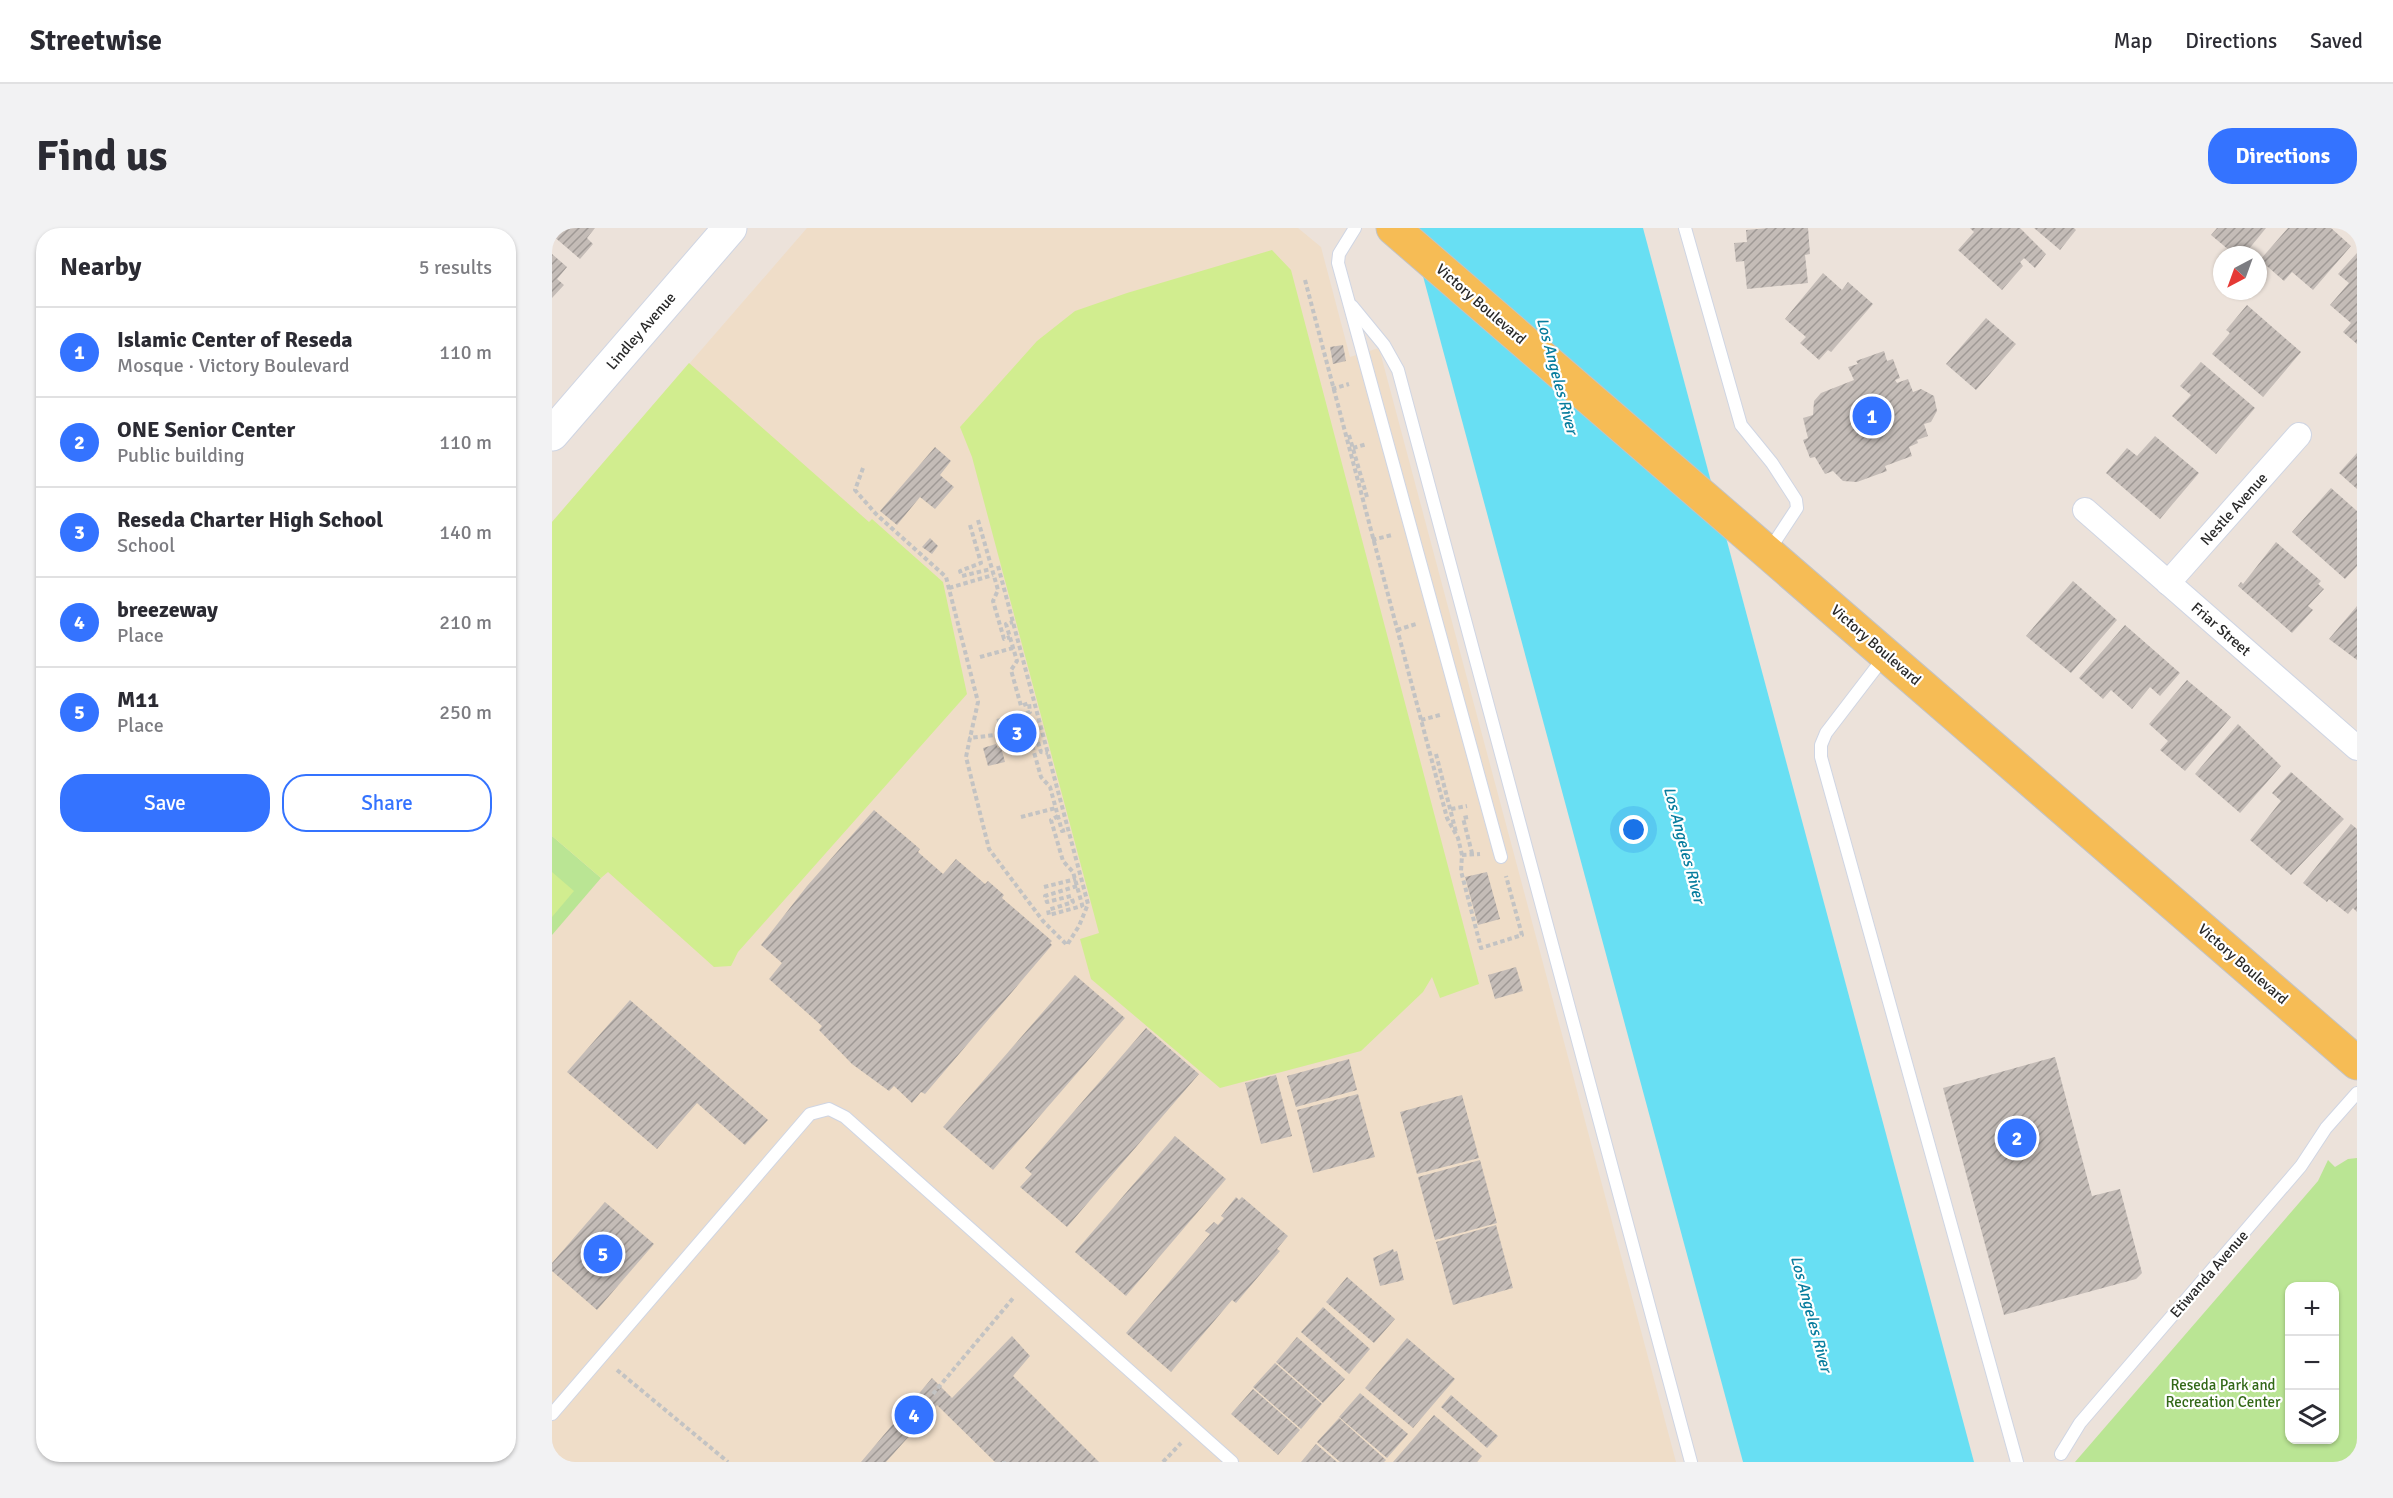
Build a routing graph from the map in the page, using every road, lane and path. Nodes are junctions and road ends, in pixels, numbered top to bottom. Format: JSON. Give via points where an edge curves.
{"nodes":[{"id":1,"x":730,"y":228,"type":"edge"},
{"id":2,"x":1355,"y":228,"type":"edge"},
{"id":3,"x":1393,"y":228,"type":"edge"},
{"id":4,"x":1685,"y":228,"type":"edge"},
{"id":5,"x":1305,"y":280,"type":"dead end"},
{"id":6,"x":1352,"y":306,"type":"junction"},
{"id":7,"x":552,"y":434,"type":"edge"},
{"id":8,"x":1350,"y":435,"type":"dead end"},
{"id":9,"x":2299,"y":435,"type":"dead end"},
{"id":10,"x":863,"y":468,"type":"dead end"},
{"id":11,"x":1367,"y":497,"type":"dead end"},
{"id":12,"x":2085,"y":510,"type":"dead end"},
{"id":13,"x":978,"y":520,"type":"dead end"},
{"id":14,"x":970,"y":525,"type":"dead end"},
{"id":15,"x":1768,"y":552,"type":"junction"},
{"id":16,"x":998,"y":566,"type":"dead end"},
{"id":17,"x":992,"y":569,"type":"junction"},
{"id":18,"x":993,"y":576,"type":"junction"},
{"id":19,"x":2168,"y":583,"type":"junction"},
{"id":20,"x":949,"y":588,"type":"junction"},
{"id":21,"x":1013,"y":622,"type":"junction"},
{"id":22,"x":1010,"y":637,"type":"junction"},
{"id":23,"x":1013,"y":648,"type":"junction"},
{"id":24,"x":1887,"y":654,"type":"junction"},
{"id":25,"x":980,"y":657,"type":"dead end"},
{"id":26,"x":997,"y":721,"type":"dead end"},
{"id":27,"x":1039,"y":721,"type":"junction"},
{"id":28,"x":970,"y":738,"type":"junction"},
{"id":29,"x":1038,"y":742,"type":"junction"},
{"id":30,"x":1006,"y":744,"type":"dead end"},
{"id":31,"x":2357,"y":748,"type":"edge"},
{"id":32,"x":1047,"y":753,"type":"junction"},
{"id":33,"x":1436,"y":754,"type":"dead end"},
{"id":34,"x":1056,"y":808,"type":"junction"},
{"id":35,"x":1058,"y":816,"type":"junction"},
{"id":36,"x":1021,"y":817,"type":"dead end"},
{"id":37,"x":1068,"y":829,"type":"junction"},
{"id":38,"x":1458,"y":838,"type":"junction"},
{"id":39,"x":1462,"y":855,"type":"junction"},
{"id":40,"x":1501,"y":857,"type":"junction"},
{"id":41,"x":1076,"y":879,"type":"junction"},
{"id":42,"x":1077,"y":886,"type":"junction"},
{"id":43,"x":1044,"y":887,"type":"dead end"},
{"id":44,"x":1082,"y":906,"type":"junction"},
{"id":45,"x":1086,"y":911,"type":"junction"},
{"id":46,"x":2357,"y":1063,"type":"edge"},
{"id":47,"x":2357,"y":1093,"type":"edge"},
{"id":48,"x":1028,"y":1280,"type":"junction"},
{"id":49,"x":601,"y":1356,"type":"junction"},
{"id":50,"x":933,"y":1394,"type":"dead end"},
{"id":51,"x":552,"y":1414,"type":"edge"},
{"id":52,"x":2061,"y":1455,"type":"dead end"},
{"id":53,"x":728,"y":1462,"type":"edge"},
{"id":54,"x":1232,"y":1462,"type":"edge"},
{"id":55,"x":1691,"y":1462,"type":"edge"},
{"id":56,"x":2017,"y":1462,"type":"edge"}],
"edges":[{"from":1,"to":7,"type":"main road","name":"Lindley Avenue"},
{"from":2,"to":6,"type":"lane","via":[[1339,254],[1338,263]]},
{"from":3,"to":15,"type":"main road","name":"Victory Boulevard"},
{"from":4,"to":15,"type":"lane","via":[[1741,425],[1796,500],[1797,508]]},
{"from":5,"to":38,"type":"path","via":[[1447,818]]},
{"from":6,"to":40,"type":"lane"},
{"from":6,"to":55,"type":"lane","via":[[1384,345],[1398,370]]},
{"from":8,"to":11,"type":"path"},
{"from":9,"to":19,"type":"street","name":"Nestle Avenue"},
{"from":10,"to":20,"type":"path","via":[[855,490],[946,577]]},
{"from":12,"to":19,"type":"street","name":"Friar Street"},
{"from":13,"to":17,"type":"path"},
{"from":14,"to":17,"type":"path","via":[[981,563],[960,571],[962,576]]},
{"from":15,"to":24,"type":"main road","name":"Victory Boulevard"},
{"from":16,"to":21,"type":"path"},
{"from":17,"to":18,"type":"path"},
{"from":18,"to":20,"type":"path"},
{"from":18,"to":22,"type":"path","via":[[998,591],[993,601],[1004,639]]},
{"from":19,"to":31,"type":"street","name":"Friar Street"},
{"from":20,"to":28,"type":"path","via":[[978,702]]},
{"from":21,"to":22,"type":"path","via":[[1006,624]]},
{"from":21,"to":27,"type":"path"},
{"from":22,"to":23,"type":"path"},
{"from":23,"to":25,"type":"path"},
{"from":23,"to":26,"type":"path","via":[[1017,661],[1011,670],[1021,706],[1029,703],[1030,712]]},
{"from":24,"to":46,"type":"main road","name":"Victory Boulevard"},
{"from":24,"to":56,"type":"lane","via":[[1826,733],[1821,757]]},
{"from":27,"to":28,"type":"path","via":[[995,735]]},
{"from":27,"to":32,"type":"path"},
{"from":28,"to":45,"type":"path","via":[[966,758],[989,849],[1043,921],[1067,945]]},
{"from":29,"to":30,"type":"path","via":[[1036,736]]},
{"from":29,"to":32,"type":"path","via":[[1041,752]]},
{"from":29,"to":34,"type":"path","via":[[1032,745]]},
{"from":32,"to":37,"type":"path"},
{"from":33,"to":38,"type":"path"},
{"from":34,"to":35,"type":"path"},
{"from":34,"to":36,"type":"path"},
{"from":35,"to":37,"type":"path","via":[[1062,831]]},
{"from":35,"to":41,"type":"path","via":[[1051,820],[1063,861]]},
{"from":37,"to":45,"type":"path","via":[[1088,904]]},
{"from":38,"to":39,"type":"path"},
{"from":39,"to":40,"type":"path"},
{"from":39,"to":40,"type":"path","via":[[1461,871],[1481,948],[1522,935]]},
{"from":41,"to":42,"type":"path"},
{"from":41,"to":43,"type":"path"},
{"from":42,"to":44,"type":"path"},
{"from":42,"to":44,"type":"path","via":[[1045,896],[1047,902],[1071,896],[1073,902],[1048,910],[1049,915]]},
{"from":44,"to":45,"type":"path"},
{"from":47,"to":52,"type":"lane","name":"Etiwanda Avenue","via":[[2326,1128],[2301,1166],[2080,1424]]},
{"from":48,"to":49,"type":"lane","via":[[845,1117],[829,1109],[810,1114]]},
{"from":48,"to":50,"type":"path"},
{"from":48,"to":54,"type":"lane"},
{"from":49,"to":51,"type":"lane"},
{"from":49,"to":53,"type":"path"}]}
